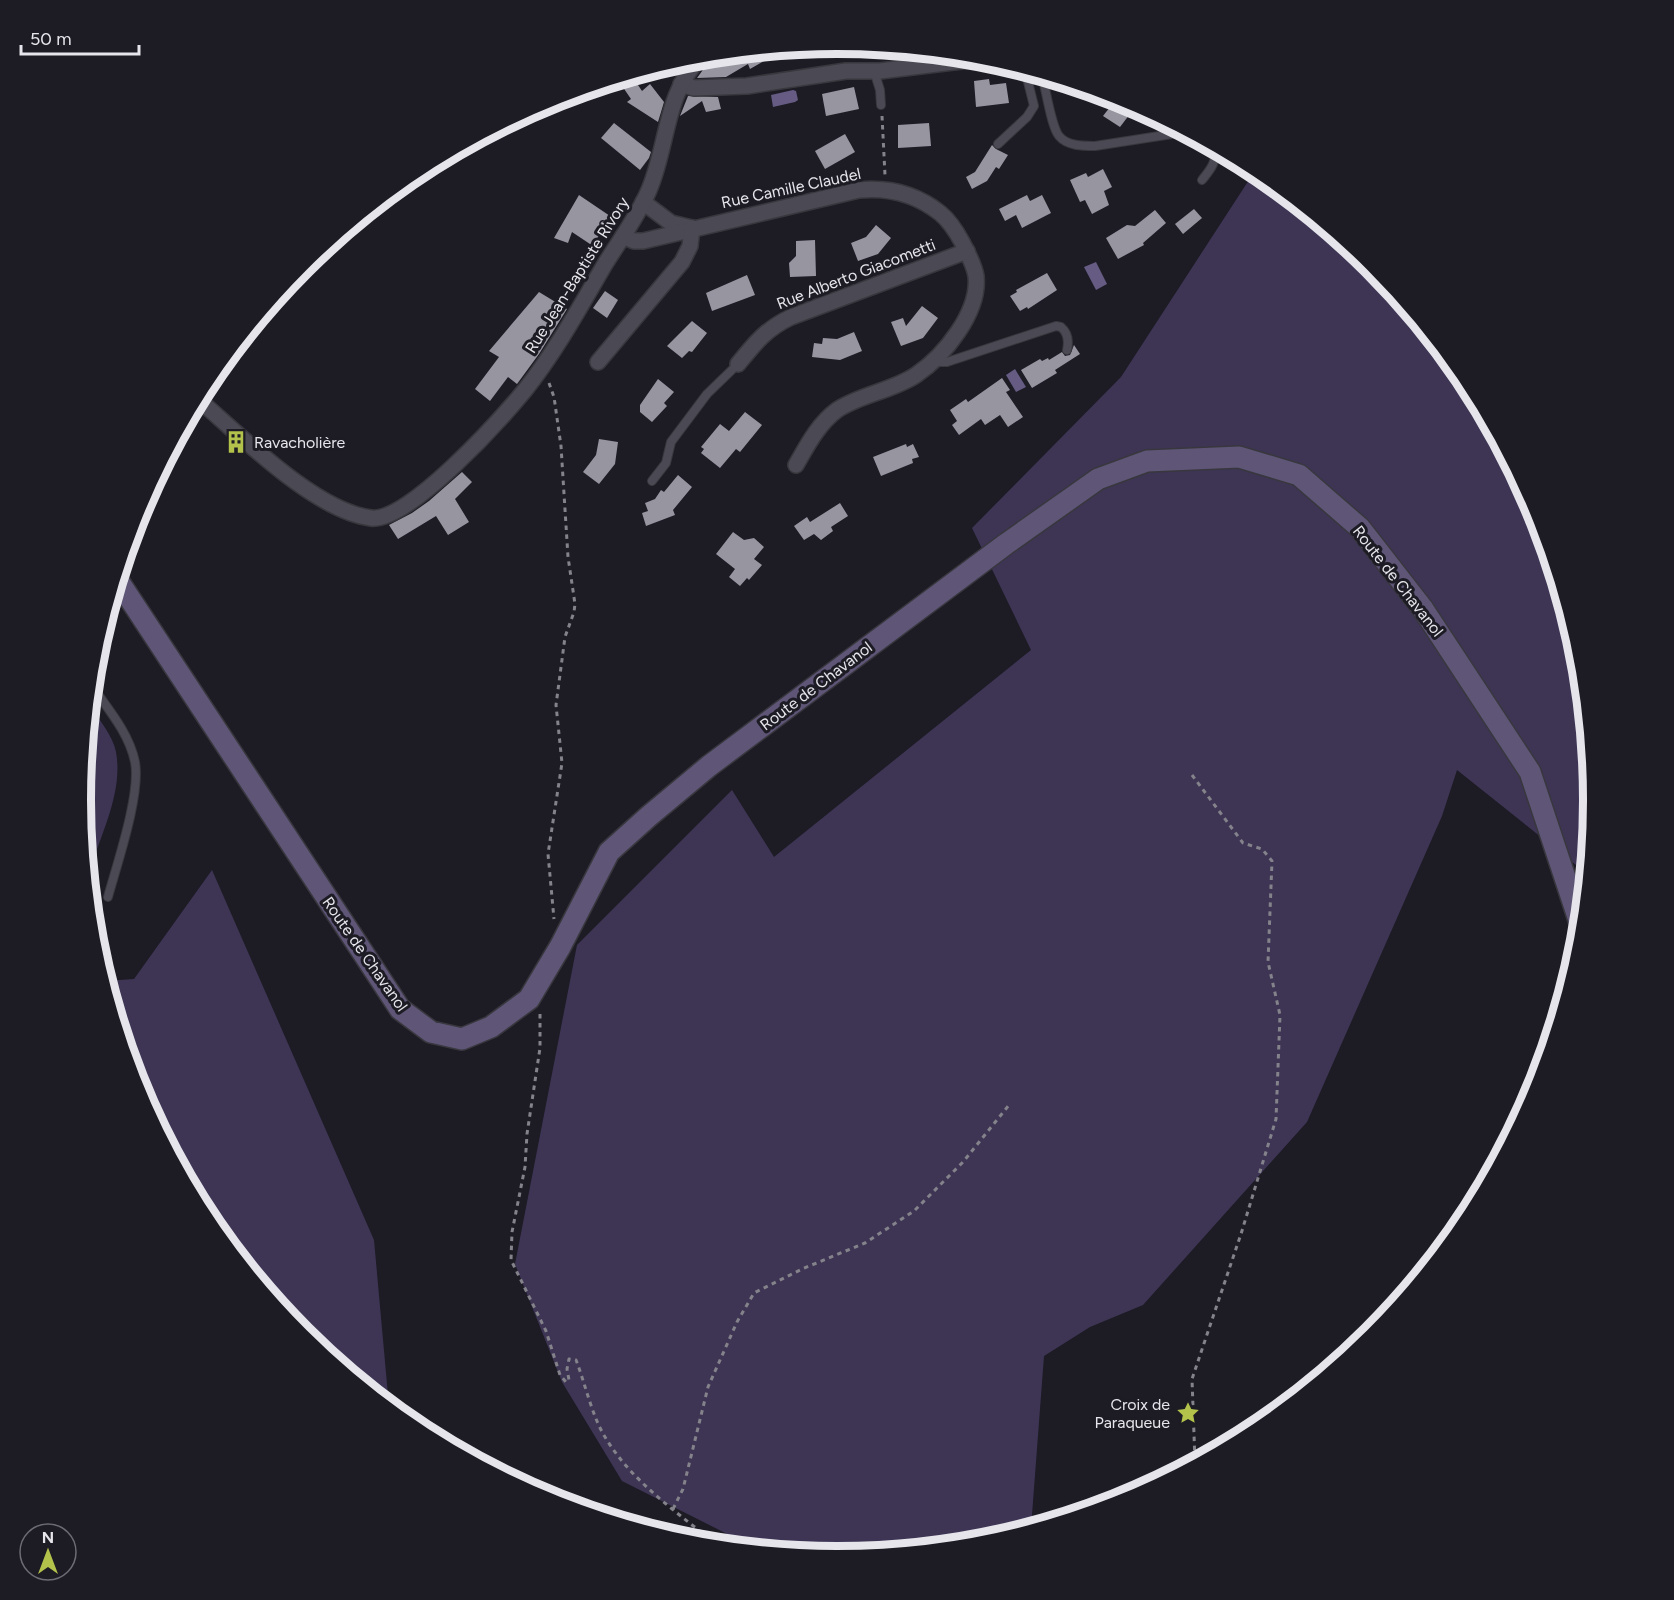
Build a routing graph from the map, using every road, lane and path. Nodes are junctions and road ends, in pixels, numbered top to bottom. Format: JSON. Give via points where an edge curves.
{"nodes":[{"id":1,"x":948,"y":62,"type":"edge"},
{"id":2,"x":691,"y":68,"type":"edge"},
{"id":3,"x":874,"y":71,"type":"junction"},
{"id":4,"x":1027,"y":78,"type":"edge"},
{"id":5,"x":1044,"y":83,"type":"edge"},
{"id":6,"x":681,"y":84,"type":"junction"},
{"id":7,"x":881,"y":105,"type":"joint"},
{"id":8,"x":1173,"y":134,"type":"edge"},
{"id":9,"x":998,"y":144,"type":"dead end"},
{"id":10,"x":1215,"y":157,"type":"edge"},
{"id":11,"x":1202,"y":180,"type":"dead end"},
{"id":12,"x":886,"y":189,"type":"junction"},
{"id":13,"x":644,"y":202,"type":"junction"},
{"id":14,"x":692,"y":228,"type":"junction"},
{"id":15,"x":623,"y":236,"type":"junction"},
{"id":16,"x":967,"y":251,"type":"junction"},
{"id":17,"x":1067,"y":350,"type":"dead end"},
{"id":18,"x":936,"y":359,"type":"junction"},
{"id":19,"x":598,"y":362,"type":"dead end"},
{"id":20,"x":738,"y":364,"type":"joint"},
{"id":21,"x":537,"y":372,"type":"junction"},
{"id":22,"x":205,"y":405,"type":"edge"},
{"id":23,"x":796,"y":465,"type":"dead end"},
{"id":24,"x":652,"y":481,"type":"dead end"},
{"id":25,"x":122,"y":587,"type":"edge"},
{"id":26,"x":98,"y":695,"type":"edge"},
{"id":27,"x":1192,"y":775,"type":"dead end"},
{"id":28,"x":108,"y":897,"type":"dead end"},
{"id":29,"x":1575,"y":908,"type":"edge"},
{"id":30,"x":560,"y":947,"type":"junction"},
{"id":31,"x":539,"y":982,"type":"junction"},
{"id":32,"x":1009,"y":1106,"type":"dead end"},
{"id":33,"x":1195,"y":1454,"type":"edge"},
{"id":34,"x":673,"y":1509,"type":"junction"},
{"id":35,"x":704,"y":1534,"type":"edge"}],
"edges":[{"from":1,"to":3,"type":"street"},
{"from":2,"to":6,"type":"street","name":"Rue Jean-Baptiste Rivory"},
{"from":3,"to":6,"type":"street","via":[[846,71],[747,86]]},
{"from":3,"to":7,"type":"lane"},
{"from":4,"to":9,"type":"lane","via":[[1034,106],[1028,117]]},
{"from":5,"to":8,"type":"lane","via":[[1059,136],[1069,143],[1095,146]]},
{"from":6,"to":13,"type":"street","name":"Rue Jean-Baptiste Rivory"},
{"from":7,"to":12,"type":"path"},
{"from":10,"to":11,"type":"lane"},
{"from":12,"to":14,"type":"street","name":"Rue Camille Claudel","via":[[859,190]]},
{"from":12,"to":16,"type":"street","name":"Rue Camille Claudel","via":[[929,204],[946,218]]},
{"from":13,"to":14,"type":"street","via":[[671,223]]},
{"from":13,"to":15,"type":"street","name":"Rue Jean-Baptiste Rivory"},
{"from":14,"to":15,"type":"street","name":"Rue Camille Claudel","via":[[643,241]]},
{"from":14,"to":19,"type":"street","via":[[690,246],[682,262]]},
{"from":15,"to":21,"type":"street","name":"Rue Jean-Baptiste Rivory","via":[[577,315]]},
{"from":16,"to":18,"type":"street","name":"Rue Camille Claudel","via":[[976,277],[971,303],[965,320]]},
{"from":16,"to":20,"type":"street","name":"Rue Alberto Giacometti","via":[[790,316],[761,335]]},
{"from":17,"to":18,"type":"lane","via":[[1066,334],[1056,326],[947,363]]},
{"from":18,"to":23,"type":"street","name":"Rue Camille Claudel","via":[[897,386],[836,411],[816,432]]},
{"from":20,"to":24,"type":"lane","via":[[713,387],[671,442],[666,463]]},
{"from":21,"to":22,"type":"street","name":"Rue Jean-Baptiste Rivory","via":[[525,390],[431,487],[389,516],[372,519],[332,506],[312,494]]},
{"from":21,"to":30,"type":"path","via":[[550,385],[557,415],[575,604],[556,705],[562,763],[548,854]]},
{"from":25,"to":31,"type":"street","name":"Route de Chavanol","via":[[400,1009],[431,1032],[462,1039],[491,1027],[529,999]]},
{"from":26,"to":28,"type":"lane","via":[[124,733],[136,777]]},
{"from":27,"to":33,"type":"path","via":[[1243,843],[1262,849],[1272,861],[1268,962],[1280,1015],[1275,1119],[1192,1379]]},
{"from":29,"to":30,"type":"street","name":"Route de Chavanol","via":[[1530,772],[1423,609],[1360,528],[1299,475],[1239,457],[1147,462],[1098,478],[1006,544],[708,766],[609,852]]},
{"from":30,"to":31,"type":"street","name":"Route de Chavanol"},
{"from":31,"to":34,"type":"path","via":[[540,1048],[525,1167],[512,1232],[512,1260],[546,1331],[560,1375],[566,1383],[569,1359],[576,1360],[604,1435],[616,1454],[635,1477]]},
{"from":32,"to":34,"type":"path","via":[[963,1162],[914,1211],[865,1243],[754,1293],[708,1387],[683,1489]]},
{"from":34,"to":35,"type":"path"}]}
